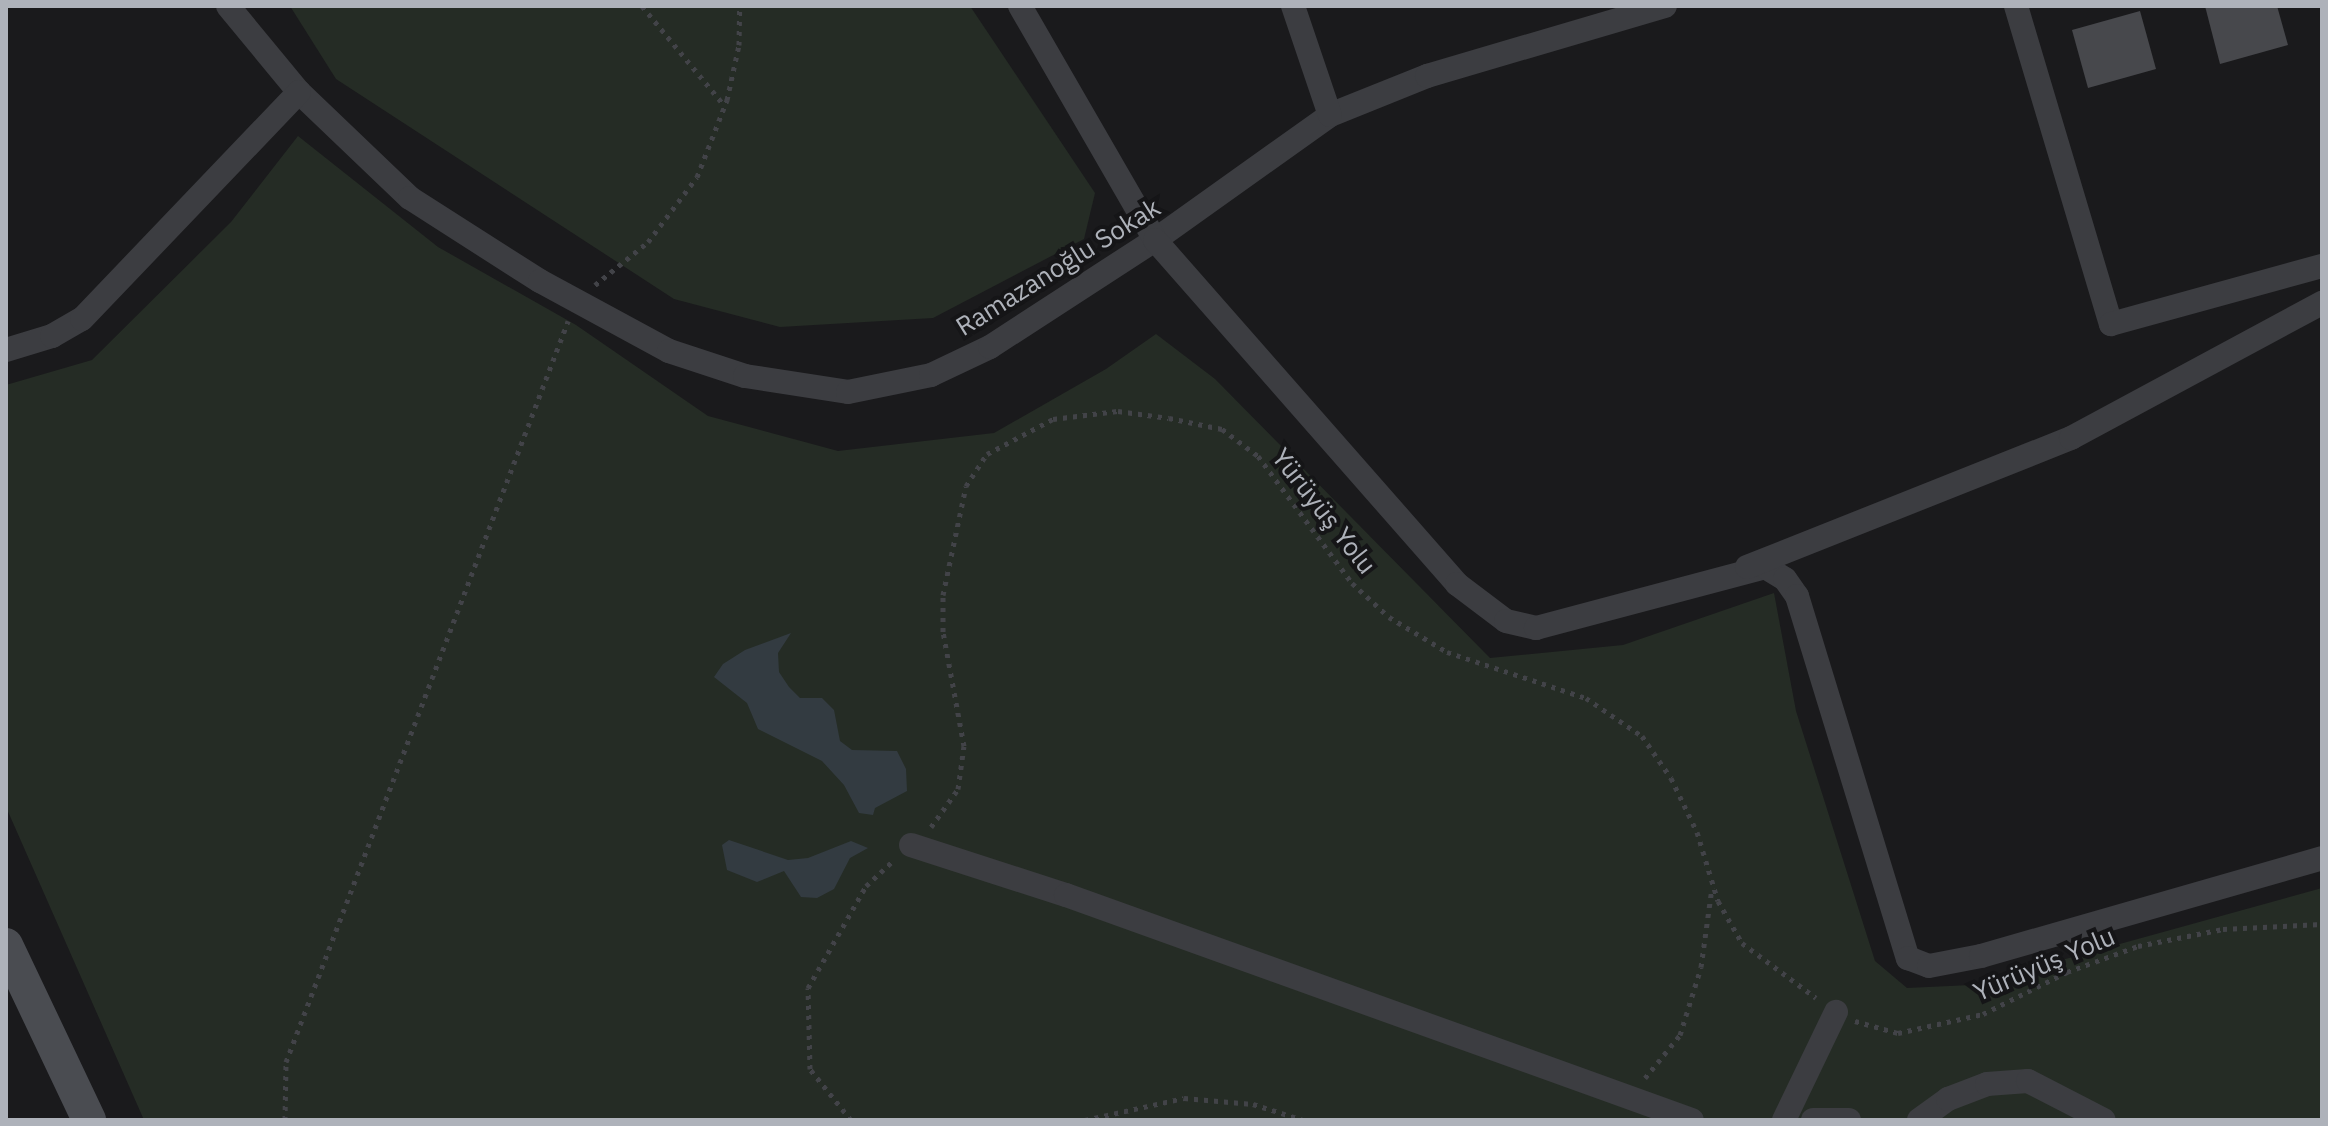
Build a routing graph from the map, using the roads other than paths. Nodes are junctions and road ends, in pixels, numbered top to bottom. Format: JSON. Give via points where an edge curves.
{"nodes":[{"id":1,"x":228,"y":6,"type":"edge"},
{"id":2,"x":1020,"y":6,"type":"edge"},
{"id":3,"x":1293,"y":6,"type":"edge"},
{"id":4,"x":1665,"y":6,"type":"edge"},
{"id":5,"x":2016,"y":6,"type":"edge"},
{"id":6,"x":299,"y":92,"type":"junction"},
{"id":7,"x":1330,"y":115,"type":"junction"},
{"id":8,"x":1155,"y":240,"type":"junction"},
{"id":9,"x":2322,"y":266,"type":"edge"},
{"id":10,"x":2322,"y":303,"type":"edge"},
{"id":11,"x":6,"y":350,"type":"edge"},
{"id":12,"x":1716,"y":579,"type":"junction"},
{"id":13,"x":911,"y":845,"type":"road end"},
{"id":14,"x":2322,"y":858,"type":"edge"},
{"id":15,"x":6,"y":945,"type":"edge"},
{"id":16,"x":1836,"y":1012,"type":"road end"},
{"id":17,"x":89,"y":1120,"type":"edge"},
{"id":18,"x":1692,"y":1120,"type":"edge"},
{"id":19,"x":1784,"y":1120,"type":"edge"},
{"id":20,"x":1813,"y":1120,"type":"edge"},
{"id":21,"x":1849,"y":1120,"type":"edge"},
{"id":22,"x":1919,"y":1120,"type":"edge"},
{"id":23,"x":2104,"y":1120,"type":"edge"}],
"edges":[{"from":1,"to":6,"type":"street","name":"Ramazanoğlu Sokak"},
{"from":2,"to":8,"type":"street"},
{"from":3,"to":7,"type":"street"},
{"from":4,"to":7,"type":"street","name":"Ramazanoğlu Sokak","via":[[1427,76]]},
{"from":5,"to":9,"type":"street","via":[[2111,324]]},
{"from":6,"to":8,"type":"street","name":"Ramazanoğlu Sokak","via":[[410,198],[576,301],[669,351],[745,376],[848,392],[931,375],[990,347]]},
{"from":6,"to":11,"type":"street","via":[[82,319],[52,336]]},
{"from":7,"to":8,"type":"street","name":"Ramazanoğlu Sokak"},
{"from":8,"to":12,"type":"street","via":[[1457,584],[1506,621],[1536,628]]},
{"from":10,"to":12,"type":"street","via":[[2071,438]]},
{"from":12,"to":14,"type":"street","via":[[1765,567],[1785,579],[1797,596],[1908,958],[1929,966],[1981,956]]},
{"from":13,"to":18,"type":"street","via":[[1066,895]]},
{"from":15,"to":17,"type":"street"},
{"from":16,"to":19,"type":"street"},
{"from":20,"to":21,"type":"street"},
{"from":22,"to":23,"type":"street","via":[[1948,1099],[1987,1084],[2028,1081]]}]}
